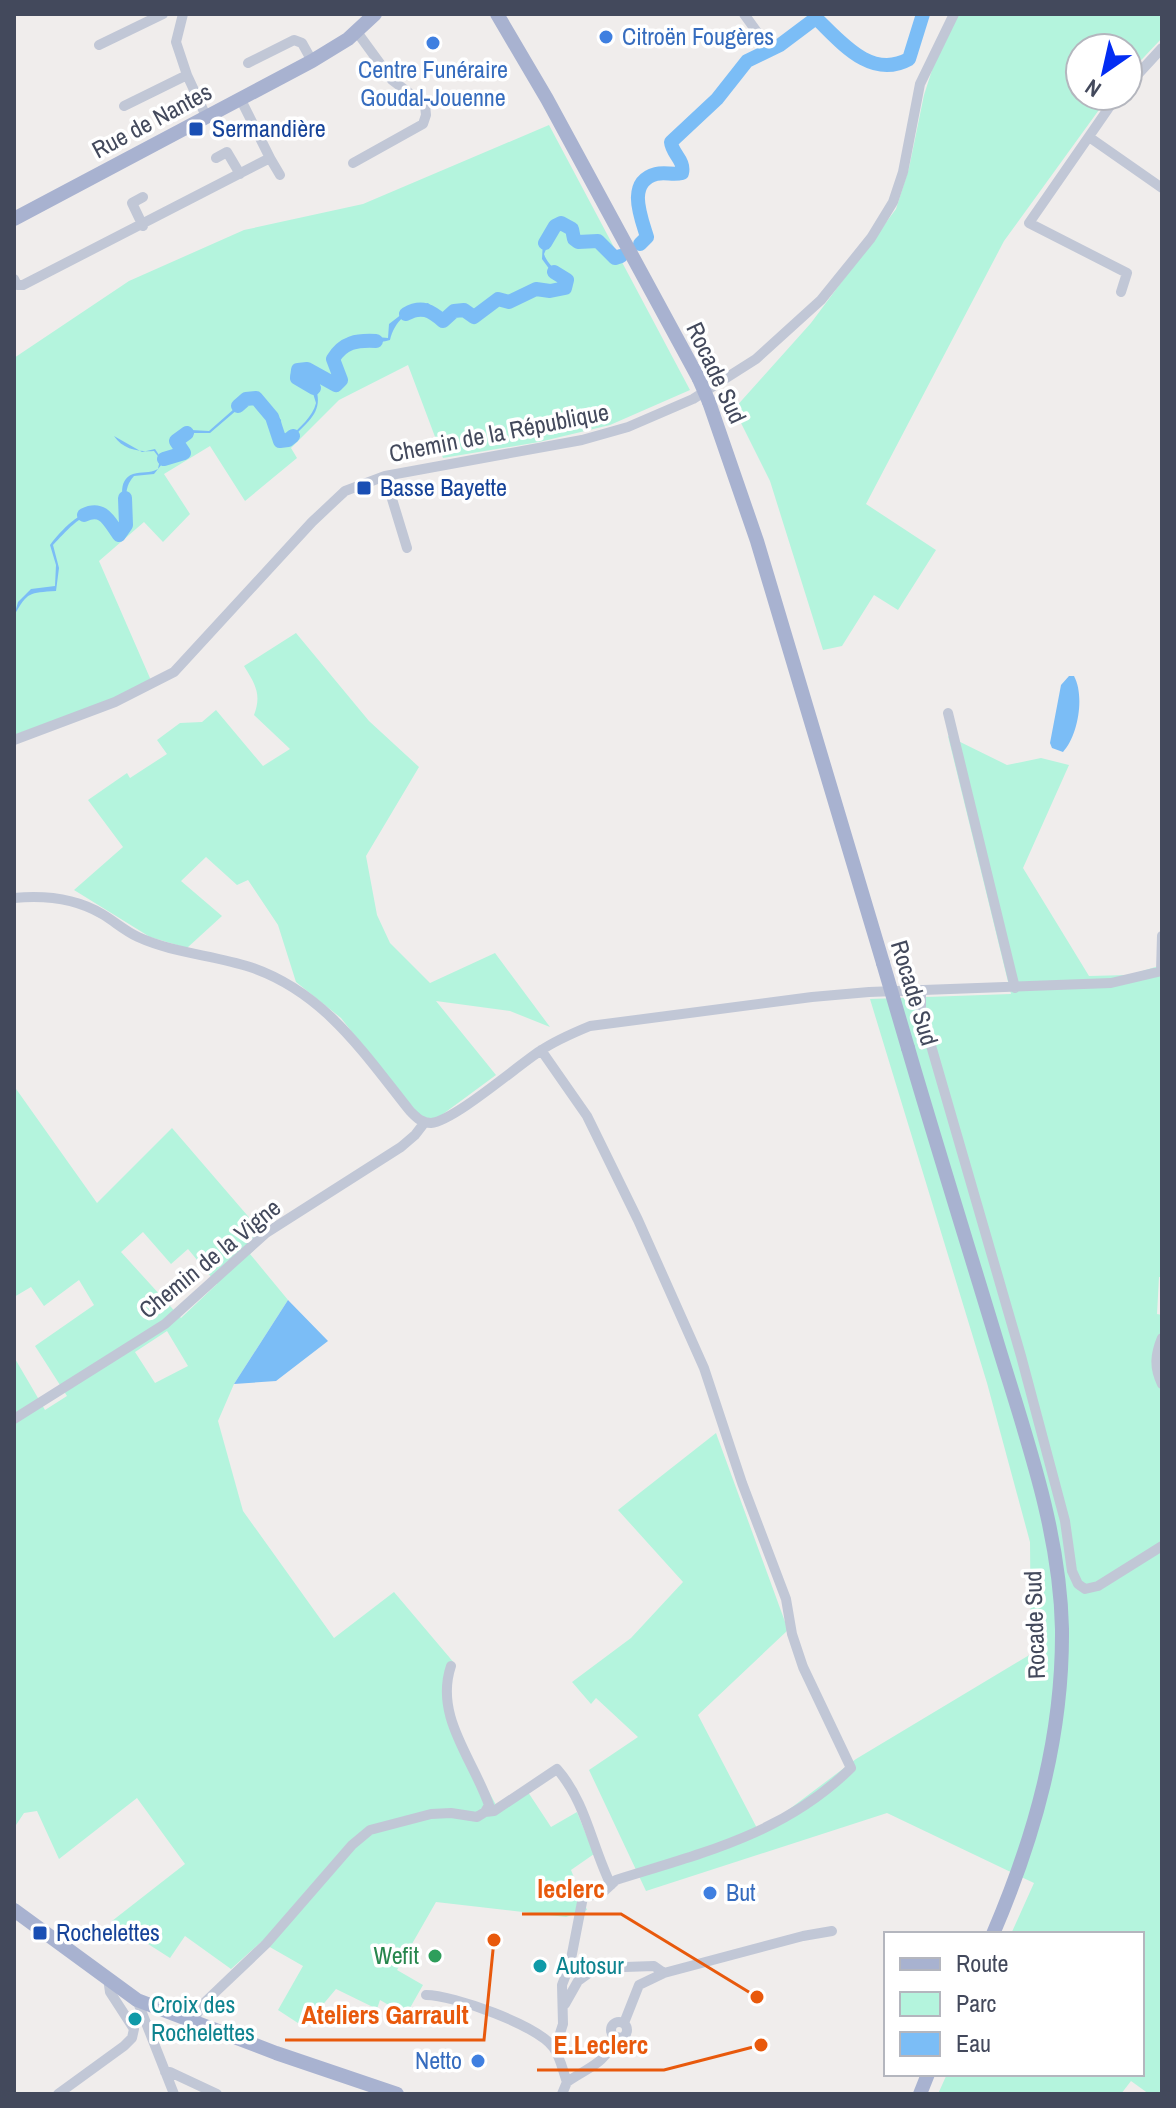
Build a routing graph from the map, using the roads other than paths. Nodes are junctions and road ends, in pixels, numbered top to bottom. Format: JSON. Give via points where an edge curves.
{"nodes":[{"id":1,"x":163,"y":14,"type":"edge"},
{"id":2,"x":183,"y":14,"type":"edge"},
{"id":3,"x":387,"y":14,"type":"edge"},
{"id":4,"x":497,"y":14,"type":"edge"},
{"id":5,"x":509,"y":14,"type":"edge"},
{"id":6,"x":744,"y":14,"type":"edge"},
{"id":7,"x":954,"y":14,"type":"edge"},
{"id":8,"x":366,"y":23,"type":"edge"},
{"id":9,"x":757,"y":32,"type":"dead end"},
{"id":10,"x":99,"y":45,"type":"dead end"},
{"id":11,"x":1162,"y":48,"type":"edge"},
{"id":12,"x":312,"y":61,"type":"junction"},
{"id":13,"x":248,"y":63,"type":"dead end"},
{"id":14,"x":1144,"y":68,"type":"edge"},
{"id":15,"x":187,"y":75,"type":"junction"},
{"id":16,"x":240,"y":98,"type":"junction"},
{"id":17,"x":547,"y":99,"type":"junction"},
{"id":18,"x":124,"y":106,"type":"dead end"},
{"id":19,"x":1106,"y":112,"type":"edge"},
{"id":20,"x":206,"y":116,"type":"junction"},
{"id":21,"x":1089,"y":137,"type":"junction"},
{"id":22,"x":216,"y":158,"type":"dead end"},
{"id":23,"x":270,"y":158,"type":"junction"},
{"id":24,"x":353,"y":163,"type":"dead end"},
{"id":25,"x":240,"y":174,"type":"junction"},
{"id":26,"x":280,"y":175,"type":"dead end"},
{"id":27,"x":1162,"y":188,"type":"edge"},
{"id":28,"x":143,"y":197,"type":"dead end"},
{"id":29,"x":14,"y":219,"type":"edge"},
{"id":30,"x":143,"y":226,"type":"junction"},
{"id":31,"x":14,"y":279,"type":"edge"},
{"id":32,"x":1121,"y":292,"type":"dead end"},
{"id":33,"x":385,"y":476,"type":"junction"},
{"id":34,"x":407,"y":548,"type":"dead end"},
{"id":35,"x":948,"y":713,"type":"dead end"},
{"id":36,"x":14,"y":740,"type":"edge"},
{"id":37,"x":14,"y":898,"type":"edge"},
{"id":38,"x":1162,"y":936,"type":"edge"},
{"id":39,"x":1162,"y":971,"type":"edge"},
{"id":40,"x":1015,"y":988,"type":"junction"},
{"id":41,"x":921,"y":990,"type":"junction"},
{"id":42,"x":541,"y":1050,"type":"junction"},
{"id":43,"x":425,"y":1122,"type":"junction"},
{"id":44,"x":1162,"y":1338,"type":"edge"},
{"id":45,"x":1162,"y":1384,"type":"edge"},
{"id":46,"x":14,"y":1419,"type":"edge"},
{"id":47,"x":1162,"y":1546,"type":"edge"},
{"id":48,"x":451,"y":1666,"type":"dead end"},
{"id":49,"x":485,"y":1812,"type":"junction"},
{"id":50,"x":611,"y":1885,"type":"junction"},
{"id":51,"x":14,"y":1910,"type":"edge"},
{"id":52,"x":832,"y":1931,"type":"dead end"},
{"id":53,"x":994,"y":1932,"type":"edge"},
{"id":54,"x":664,"y":1973,"type":"junction"},
{"id":55,"x":108,"y":1978,"type":"junction"},
{"id":56,"x":426,"y":1995,"type":"dead end"},
{"id":57,"x":137,"y":2000,"type":"junction"},
{"id":58,"x":564,"y":2006,"type":"junction"},
{"id":59,"x":191,"y":2023,"type":"junction"},
{"id":60,"x":555,"y":2049,"type":"junction"},
{"id":61,"x":165,"y":2072,"type":"junction"},
{"id":62,"x":567,"y":2082,"type":"junction"},
{"id":63,"x":58,"y":2094,"type":"edge"},
{"id":64,"x":174,"y":2094,"type":"edge"},
{"id":65,"x":217,"y":2094,"type":"edge"},
{"id":66,"x":397,"y":2094,"type":"edge"},
{"id":67,"x":562,"y":2094,"type":"edge"}],
"edges":[{"from":1,"to":10,"type":"street"},
{"from":2,"to":15,"type":"street","via":[[176,42]]},
{"from":3,"to":8,"type":"main road","name":"Rue de Nantes"},
{"from":4,"to":17,"type":"main road","name":"Rocade Sud"},
{"from":5,"to":17,"type":"main road","name":"Rocade Sud"},
{"from":6,"to":9,"type":"street"},
{"from":7,"to":33,"type":"street","name":"Chemin de la République","via":[[920,84],[893,202],[821,300],[756,359],[693,399],[623,428]]},
{"from":8,"to":12,"type":"main road","name":"Rue de Nantes"},
{"from":8,"to":24,"type":"street","via":[[392,80],[425,105],[426,115],[423,124]]},
{"from":11,"to":14,"type":"street"},
{"from":12,"to":13,"type":"street","via":[[302,43],[294,40]]},
{"from":12,"to":16,"type":"main road","name":"Rue de Nantes"},
{"from":15,"to":18,"type":"street"},
{"from":15,"to":20,"type":"street"},
{"from":16,"to":20,"type":"main road","name":"Rue de Nantes"},
{"from":16,"to":23,"type":"street"},
{"from":17,"to":53,"type":"main road","name":"Rocade Sud","bridge":true,"via":[[709,402],[757,541],[1047,1515],[1062,1627],[1053,1747],[1033,1828]]},
{"from":19,"to":21,"type":"street"},
{"from":20,"to":29,"type":"main road","name":"Rue de Nantes"},
{"from":21,"to":27,"type":"street"},
{"from":21,"to":32,"type":"street","via":[[1029,223],[1127,273]]},
{"from":22,"to":25,"type":"street","via":[[227,152]]},
{"from":23,"to":25,"type":"street"},
{"from":23,"to":26,"type":"street"},
{"from":25,"to":30,"type":"street"},
{"from":28,"to":30,"type":"street","via":[[132,203]]},
{"from":30,"to":31,"type":"street","via":[[23,285]]},
{"from":33,"to":34,"type":"street"},
{"from":33,"to":36,"type":"street","name":"Chemin de la République","via":[[361,482],[331,502],[174,672],[115,702]]},
{"from":35,"to":40,"type":"street"},
{"from":37,"to":43,"type":"street","via":[[54,897],[82,904],[136,936],[278,977],[343,1029]]},
{"from":38,"to":39,"type":"street"},
{"from":39,"to":40,"type":"street","via":[[1111,983]]},
{"from":40,"to":41,"type":"street"},
{"from":41,"to":42,"type":"street","via":[[812,997],[590,1026]]},
{"from":41,"to":47,"type":"street","via":[[921,1011],[1065,1521],[1072,1571],[1085,1589],[1098,1586]]},
{"from":42,"to":43,"type":"street","via":[[441,1120]]},
{"from":42,"to":50,"type":"street","via":[[587,1116],[704,1368],[786,1599],[803,1667],[851,1768],[766,1830]]},
{"from":43,"to":46,"type":"street","name":"Chemin de la Vigne","via":[[401,1147],[266,1233],[165,1324]]},
{"from":44,"to":45,"type":"street","via":[[1155,1354]]},
{"from":48,"to":49,"type":"street","via":[[445,1689],[449,1717],[484,1790],[489,1805]]},
{"from":49,"to":50,"type":"street","via":[[557,1769],[587,1819]]},
{"from":49,"to":59,"type":"street","via":[[477,1817],[431,1814],[370,1830],[205,2002]]},
{"from":50,"to":58,"type":"street","via":[[583,1897],[562,1985]]},
{"from":51,"to":55,"type":"main road"},
{"from":52,"to":54,"type":"street"},
{"from":54,"to":58,"type":"street","via":[[654,1966],[596,1968],[578,1981]]},
{"from":54,"to":62,"type":"street","via":[[639,1985],[624,2023],[627,2032],[617,2037],[608,2055]]},
{"from":55,"to":57,"type":"main road"},
{"from":55,"to":63,"type":"street","via":[[110,1992],[134,2029],[132,2038]]},
{"from":56,"to":60,"type":"street","via":[[526,2026]]},
{"from":57,"to":59,"type":"main road"},
{"from":57,"to":61,"type":"street"},
{"from":58,"to":60,"type":"street"},
{"from":59,"to":66,"type":"main road"},
{"from":60,"to":62,"type":"street"},
{"from":61,"to":64,"type":"street"},
{"from":61,"to":65,"type":"street"},
{"from":62,"to":67,"type":"street"}]}
